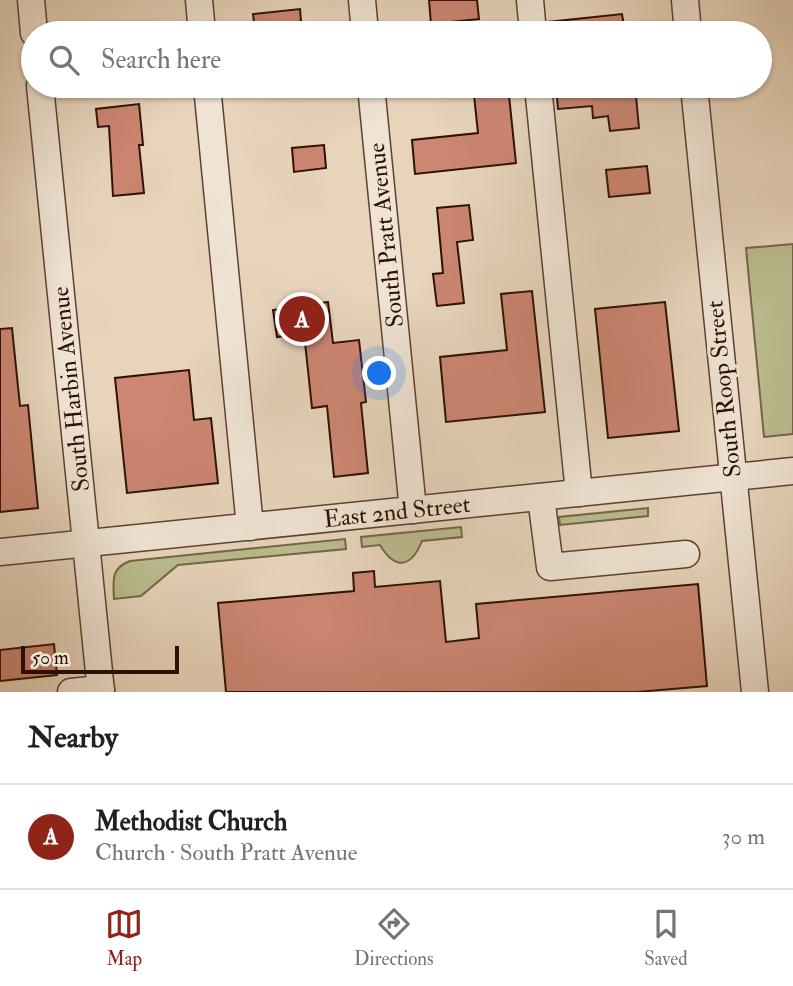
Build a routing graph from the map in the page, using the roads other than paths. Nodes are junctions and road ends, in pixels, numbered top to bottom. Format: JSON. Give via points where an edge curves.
{"nodes":[{"id":1,"x":31,"y":0,"type":"edge"},
{"id":2,"x":198,"y":0,"type":"edge"},
{"id":3,"x":362,"y":0,"type":"edge"},
{"id":4,"x":530,"y":0,"type":"edge"},
{"id":5,"x":685,"y":0,"type":"edge"},
{"id":6,"x":33,"y":21,"type":"edge"},
{"id":7,"x":201,"y":21,"type":"edge"},
{"id":8,"x":364,"y":21,"type":"edge"},
{"id":9,"x":532,"y":21,"type":"edge"},
{"id":10,"x":687,"y":21,"type":"edge"},
{"id":11,"x":41,"y":98,"type":"edge"},
{"id":12,"x":208,"y":98,"type":"edge"},
{"id":13,"x":372,"y":98,"type":"edge"},
{"id":14,"x":539,"y":98,"type":"edge"},
{"id":15,"x":695,"y":98,"type":"edge"},
{"id":16,"x":793,"y":471,"type":"edge"},
{"id":17,"x":733,"y":477,"type":"junction"},
{"id":18,"x":579,"y":493,"type":"junction"},
{"id":19,"x":541,"y":497,"type":"junction"},
{"id":20,"x":413,"y":510,"type":"junction"},
{"id":21,"x":250,"y":527,"type":"junction"},
{"id":22,"x":86,"y":543,"type":"junction"},
{"id":23,"x":0,"y":552,"type":"edge"},
{"id":24,"x":686,"y":554,"type":"dead end"},
{"id":25,"x":101,"y":690,"type":"edge"},
{"id":26,"x":72,"y":692,"type":"edge"},
{"id":27,"x":755,"y":692,"type":"edge"}],
"edges":[{"from":1,"to":6,"type":"street"},
{"from":2,"to":7,"type":"street"},
{"from":3,"to":8,"type":"street"},
{"from":4,"to":9,"type":"street"},
{"from":5,"to":10,"type":"street"},
{"from":11,"to":22,"type":"street","name":"South Harbin Avenue"},
{"from":12,"to":21,"type":"street"},
{"from":13,"to":20,"type":"street","name":"South Pratt Avenue"},
{"from":14,"to":18,"type":"street"},
{"from":15,"to":17,"type":"street","name":"South Roop Street"},
{"from":16,"to":17,"type":"street","name":"East 2nd Street"},
{"from":17,"to":18,"type":"street","name":"East 2nd Street"},
{"from":17,"to":27,"type":"street","name":"South Roop Street"},
{"from":18,"to":19,"type":"street","name":"East 2nd Street"},
{"from":19,"to":20,"type":"street","name":"East 2nd Street"},
{"from":19,"to":24,"type":"street","via":[[550,567]]},
{"from":20,"to":21,"type":"street","name":"East 2nd Street"},
{"from":21,"to":22,"type":"street","name":"East 2nd Street"},
{"from":22,"to":23,"type":"street","name":"East 2nd Street"},
{"from":22,"to":25,"type":"street","name":"South Harbin Avenue"},
{"from":25,"to":26,"type":"street"}]}
